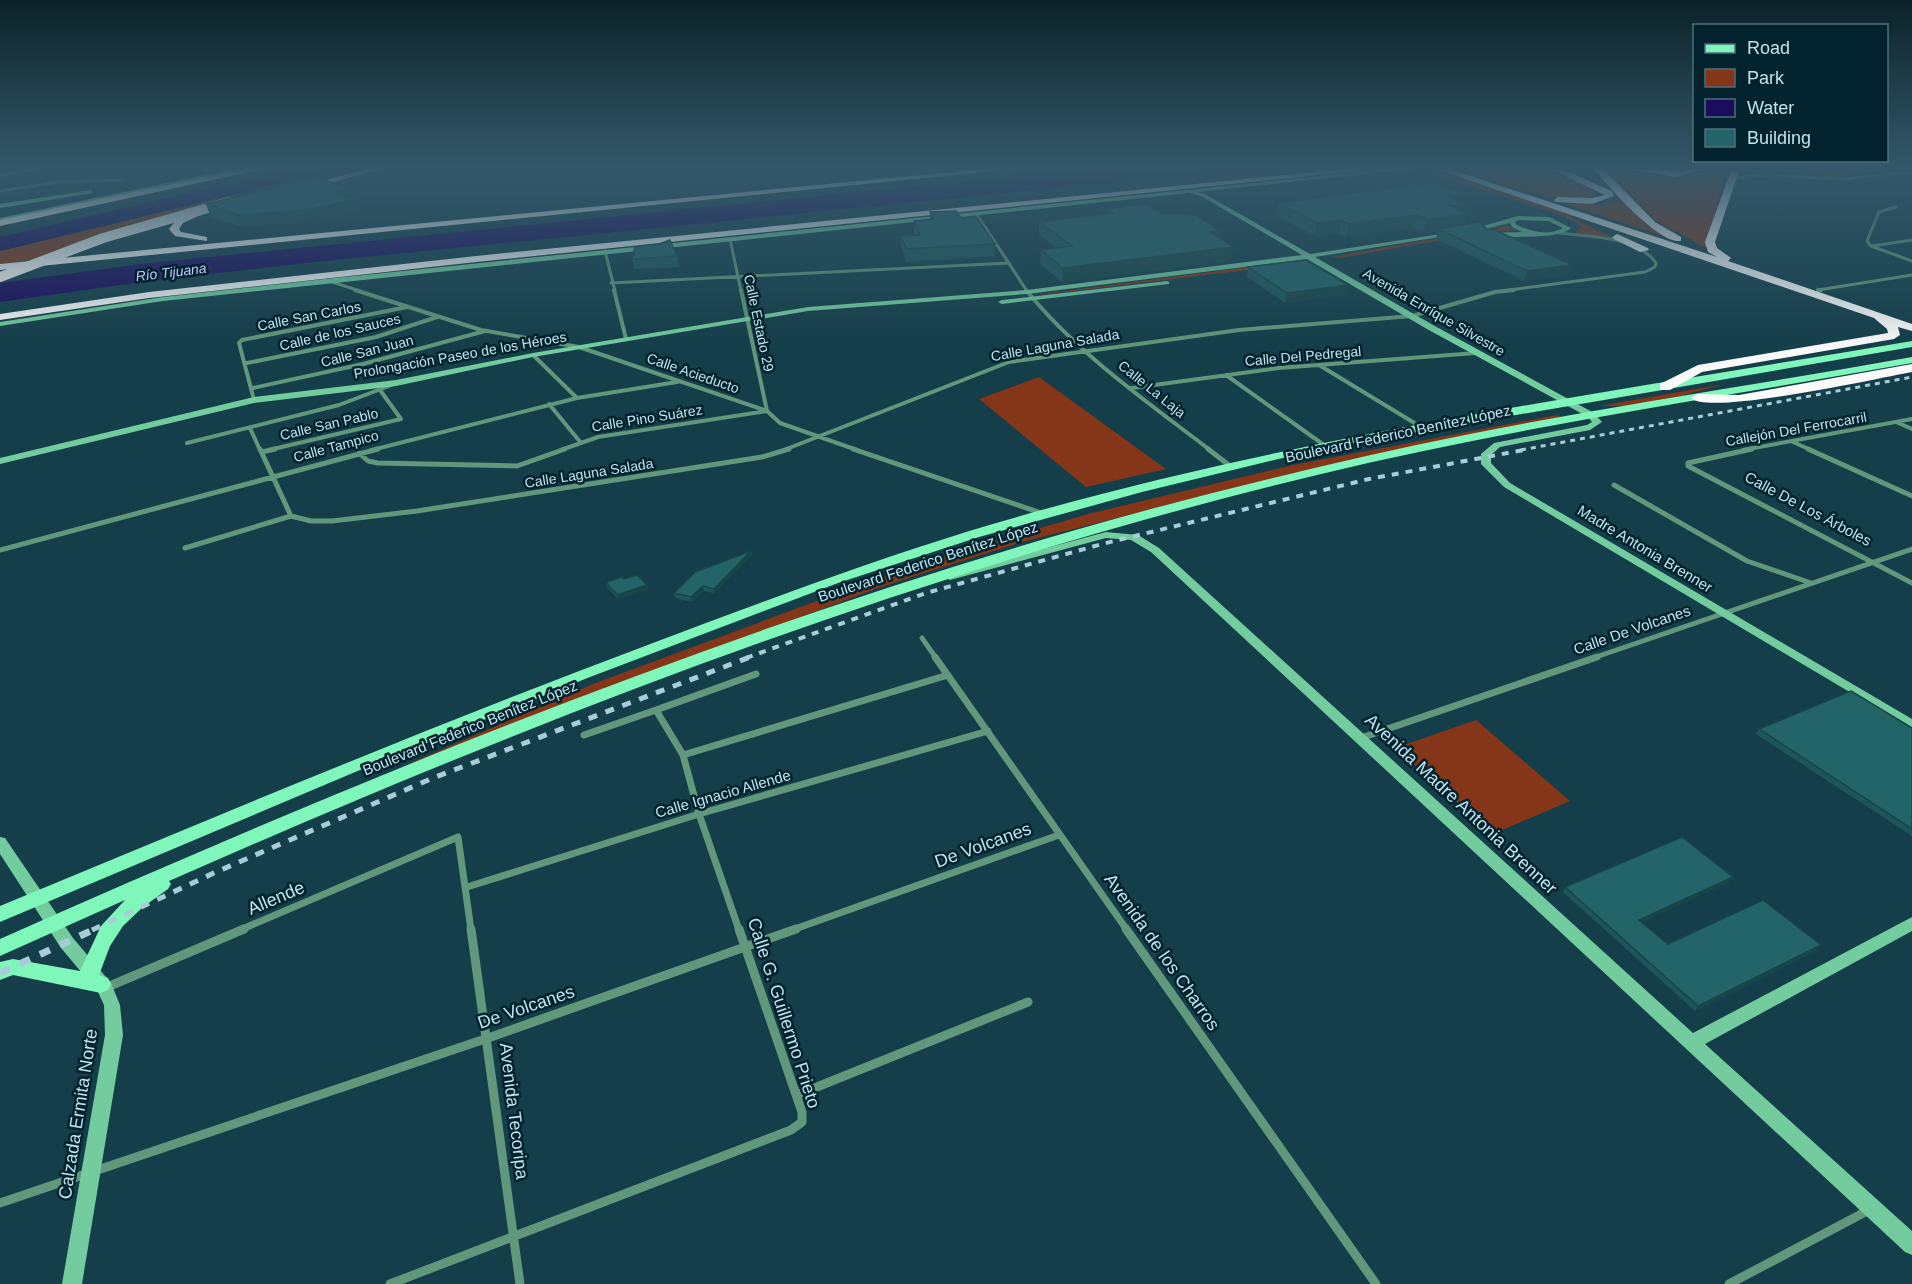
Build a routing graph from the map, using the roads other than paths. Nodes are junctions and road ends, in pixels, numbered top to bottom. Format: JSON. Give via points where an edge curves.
{"nodes":[{"id":1,"x":135,"y":228,"type":"edge"},
{"id":2,"x":175,"y":228,"type":"edge"},
{"id":3,"x":312,"y":228,"type":"edge"},
{"id":4,"x":317,"y":228,"type":"edge"},
{"id":5,"x":390,"y":228,"type":"edge"},
{"id":6,"x":778,"y":228,"type":"edge"},
{"id":7,"x":835,"y":228,"type":"edge"},
{"id":8,"x":988,"y":228,"type":"edge"},
{"id":9,"x":1261,"y":228,"type":"edge"},
{"id":10,"x":1485,"y":228,"type":"edge"},
{"id":11,"x":1518,"y":228,"type":"edge"},
{"id":12,"x":1568,"y":228,"type":"edge"},
{"id":13,"x":1601,"y":228,"type":"edge"},
{"id":14,"x":1620,"y":228,"type":"edge"},
{"id":15,"x":1631,"y":228,"type":"edge"},
{"id":16,"x":1659,"y":228,"type":"edge"},
{"id":17,"x":1716,"y":228,"type":"edge"},
{"id":18,"x":1873,"y":228,"type":"edge"},
{"id":19,"x":1540,"y":233,"type":"junction"},
{"id":20,"x":1559,"y":233,"type":"junction"},
{"id":21,"x":1465,"y":238,"type":"edge"},
{"id":22,"x":730,"y":239,"type":"junction"},
{"id":23,"x":1454,"y":240,"type":"edge"},
{"id":24,"x":1912,"y":240,"type":"edge"},
{"id":25,"x":1871,"y":246,"type":"junction"},
{"id":26,"x":169,"y":249,"type":"junction"},
{"id":27,"x":1644,"y":250,"type":"junction"},
{"id":28,"x":605,"y":251,"type":"junction"},
{"id":29,"x":1704,"y":252,"type":"junction"},
{"id":30,"x":564,"y":256,"type":"junction"},
{"id":31,"x":1311,"y":256,"type":"junction"},
{"id":32,"x":1362,"y":256,"type":"dead end"},
{"id":33,"x":1912,"y":261,"type":"edge"},
{"id":34,"x":1327,"y":262,"type":"junction"},
{"id":35,"x":1733,"y":262,"type":"junction"},
{"id":36,"x":1009,"y":263,"type":"junction"},
{"id":37,"x":407,"y":266,"type":"junction"},
{"id":38,"x":0,"y":267,"type":"edge"},
{"id":39,"x":1912,"y":275,"type":"edge"},
{"id":40,"x":0,"y":277,"type":"edge"},
{"id":41,"x":738,"y":277,"type":"junction"},
{"id":42,"x":326,"y":280,"type":"junction"},
{"id":43,"x":611,"y":282,"type":"junction"},
{"id":44,"x":195,"y":290,"type":"junction"},
{"id":45,"x":1818,"y":290,"type":"junction"},
{"id":46,"x":1028,"y":292,"type":"junction"},
{"id":47,"x":929,"y":300,"type":"junction"},
{"id":48,"x":1035,"y":300,"type":"junction"},
{"id":49,"x":407,"y":307,"type":"junction"},
{"id":50,"x":1870,"y":314,"type":"junction"},
{"id":51,"x":41,"y":316,"type":"junction"},
{"id":52,"x":1412,"y":316,"type":"junction"},
{"id":53,"x":0,"y":317,"type":"edge"},
{"id":54,"x":437,"y":318,"type":"junction"},
{"id":55,"x":746,"y":320,"type":"junction"},
{"id":56,"x":1912,"y":321,"type":"edge"},
{"id":57,"x":0,"y":324,"type":"edge"},
{"id":58,"x":1912,"y":328,"type":"edge"},
{"id":59,"x":485,"y":331,"type":"junction"},
{"id":60,"x":1912,"y":336,"type":"edge"},
{"id":61,"x":1888,"y":337,"type":"junction"},
{"id":62,"x":626,"y":339,"type":"junction"},
{"id":63,"x":1912,"y":344,"type":"edge"},
{"id":64,"x":579,"y":347,"type":"junction"},
{"id":65,"x":1085,"y":351,"type":"junction"},
{"id":66,"x":1912,"y":352,"type":"edge"},
{"id":67,"x":1476,"y":353,"type":"junction"},
{"id":68,"x":533,"y":355,"type":"junction"},
{"id":69,"x":1912,"y":360,"type":"edge"},
{"id":70,"x":247,"y":363,"type":"junction"},
{"id":71,"x":1318,"y":365,"type":"junction"},
{"id":72,"x":1912,"y":368,"type":"edge"},
{"id":73,"x":1226,"y":375,"type":"junction"},
{"id":74,"x":682,"y":382,"type":"junction"},
{"id":75,"x":396,"y":383,"type":"junction"},
{"id":76,"x":1665,"y":387,"type":"junction"},
{"id":77,"x":252,"y":388,"type":"junction"},
{"id":78,"x":1132,"y":388,"type":"junction"},
{"id":79,"x":380,"y":390,"type":"junction"},
{"id":80,"x":577,"y":398,"type":"junction"},
{"id":81,"x":1697,"y":398,"type":"junction"},
{"id":82,"x":254,"y":400,"type":"junction"},
{"id":83,"x":1568,"y":403,"type":"junction"},
{"id":84,"x":549,"y":404,"type":"junction"},
{"id":85,"x":767,"y":411,"type":"junction"},
{"id":86,"x":1591,"y":415,"type":"junction"},
{"id":87,"x":1912,"y":419,"type":"edge"},
{"id":88,"x":1896,"y":422,"type":"junction"},
{"id":89,"x":1421,"y":427,"type":"junction"},
{"id":90,"x":250,"y":428,"type":"junction"},
{"id":91,"x":1912,"y":429,"type":"edge"},
{"id":92,"x":822,"y":437,"type":"junction"},
{"id":93,"x":1792,"y":442,"type":"junction"},
{"id":94,"x":187,"y":443,"type":"dead end"},
{"id":95,"x":581,"y":443,"type":"junction"},
{"id":96,"x":1324,"y":445,"type":"junction"},
{"id":97,"x":262,"y":452,"type":"junction"},
{"id":98,"x":358,"y":453,"type":"junction"},
{"id":99,"x":0,"y":461,"type":"edge"},
{"id":100,"x":1230,"y":466,"type":"junction"},
{"id":101,"x":1688,"y":466,"type":"joint"},
{"id":102,"x":274,"y":475,"type":"junction"},
{"id":103,"x":1614,"y":485,"type":"dead end"},
{"id":104,"x":1912,"y":496,"type":"edge"},
{"id":105,"x":1045,"y":514,"type":"junction"},
{"id":106,"x":291,"y":516,"type":"junction"},
{"id":107,"x":185,"y":548,"type":"dead end"},
{"id":108,"x":1912,"y":549,"type":"edge"},
{"id":109,"x":0,"y":550,"type":"edge"},
{"id":110,"x":1871,"y":562,"type":"junction"},
{"id":111,"x":931,"y":579,"type":"junction"},
{"id":112,"x":1812,"y":583,"type":"junction"},
{"id":113,"x":1912,"y":583,"type":"edge"},
{"id":114,"x":1723,"y":613,"type":"junction"},
{"id":115,"x":922,"y":638,"type":"dead end"},
{"id":116,"x":756,"y":674,"type":"dead end"},
{"id":117,"x":948,"y":675,"type":"junction"},
{"id":118,"x":656,"y":710,"type":"junction"},
{"id":119,"x":1912,"y":725,"type":"edge"},
{"id":120,"x":988,"y":731,"type":"junction"},
{"id":121,"x":584,"y":735,"type":"dead end"},
{"id":122,"x":1361,"y":738,"type":"junction"},
{"id":123,"x":683,"y":755,"type":"junction"},
{"id":124,"x":699,"y":814,"type":"junction"},
{"id":125,"x":1059,"y":835,"type":"junction"},
{"id":126,"x":459,"y":837,"type":"joint"},
{"id":127,"x":0,"y":842,"type":"edge"},
{"id":128,"x":190,"y":864,"type":"junction"},
{"id":129,"x":467,"y":887,"type":"junction"},
{"id":130,"x":36,"y":898,"type":"junction"},
{"id":131,"x":0,"y":914,"type":"edge"},
{"id":132,"x":54,"y":923,"type":"junction"},
{"id":133,"x":1912,"y":923,"type":"edge"},
{"id":134,"x":746,"y":947,"type":"junction"},
{"id":135,"x":0,"y":948,"type":"edge"},
{"id":136,"x":0,"y":971,"type":"edge"},
{"id":137,"x":99,"y":981,"type":"junction"},
{"id":138,"x":1028,"y":1002,"type":"dead end"},
{"id":139,"x":488,"y":1038,"type":"junction"},
{"id":140,"x":1692,"y":1042,"type":"junction"},
{"id":141,"x":797,"y":1095,"type":"junction"},
{"id":142,"x":90,"y":1173,"type":"junction"},
{"id":143,"x":0,"y":1203,"type":"edge"},
{"id":144,"x":1872,"y":1208,"type":"junction"},
{"id":145,"x":514,"y":1238,"type":"junction"},
{"id":146,"x":1912,"y":1245,"type":"edge"},
{"id":147,"x":72,"y":1284,"type":"edge"},
{"id":148,"x":390,"y":1284,"type":"edge"},
{"id":149,"x":520,"y":1284,"type":"edge"},
{"id":150,"x":1376,"y":1284,"type":"edge"},
{"id":151,"x":1729,"y":1284,"type":"edge"}],
"edges":[{"from":1,"to":40,"type":"highway","bridge":true},
{"from":2,"to":3,"type":"highway","bridge":true,"via":[[178,234],[204,239]]},
{"from":4,"to":26,"type":"highway"},
{"from":5,"to":26,"type":"highway"},
{"from":6,"to":37,"type":"highway"},
{"from":7,"to":22,"type":"street"},
{"from":8,"to":36,"type":"street","name":"Calle La Laja"},
{"from":9,"to":31,"type":"street","name":"Avenida Enríque Silvestre"},
{"from":10,"to":31,"type":"street","name":"Prolongación Paseo de los Héroes"},
{"from":11,"to":19,"type":"street"},
{"from":12,"to":20,"type":"street","name":"Prolongación Paseo de los Héroes"},
{"from":13,"to":27,"type":"highway"},
{"from":14,"to":50,"type":"highway"},
{"from":15,"to":29,"type":"highway"},
{"from":16,"to":29,"type":"highway"},
{"from":17,"to":35,"type":"highway","via":[[1710,246]]},
{"from":18,"to":25,"type":"street","via":[[1868,241]]},
{"from":19,"to":20,"type":"street"},
{"from":19,"to":21,"type":"street"},
{"from":20,"to":27,"type":"street"},
{"from":22,"to":28,"type":"street"},
{"from":22,"to":41,"type":"street","name":"Calle Estado 29"},
{"from":23,"to":32,"type":"street"},
{"from":24,"to":25,"type":"street"},
{"from":25,"to":33,"type":"street"},
{"from":26,"to":38,"type":"highway"},
{"from":27,"to":52,"type":"street","name":"Calle Laguna Salada","via":[[1656,263],[1645,272],[1495,292]]},
{"from":28,"to":30,"type":"street"},
{"from":28,"to":43,"type":"street"},
{"from":29,"to":35,"type":"highway"},
{"from":30,"to":37,"type":"highway"},
{"from":30,"to":42,"type":"street"},
{"from":31,"to":34,"type":"street","name":"Avenida Enríque Silvestre"},
{"from":31,"to":46,"type":"street","name":"Prolongación Paseo de los Héroes"},
{"from":34,"to":48,"type":"street","name":"Prolongación Paseo de los Héroes"},
{"from":34,"to":52,"type":"street","name":"Avenida Enríque Silvestre"},
{"from":35,"to":45,"type":"highway"},
{"from":36,"to":41,"type":"street"},
{"from":36,"to":46,"type":"street","name":"Calle La Laja"},
{"from":37,"to":44,"type":"highway"},
{"from":39,"to":45,"type":"street"},
{"from":41,"to":43,"type":"street"},
{"from":41,"to":55,"type":"street","name":"Calle Estado 29"},
{"from":42,"to":49,"type":"street","name":"Calle Acieducto"},
{"from":42,"to":51,"type":"street"},
{"from":43,"to":62,"type":"street"},
{"from":44,"to":51,"type":"highway"},
{"from":44,"to":53,"type":"highway"},
{"from":45,"to":56,"type":"highway"},
{"from":46,"to":47,"type":"street","name":"Prolongación Paseo de los Héroes"},
{"from":46,"to":48,"type":"street","name":"Calle La Laja"},
{"from":47,"to":48,"type":"street","name":"Prolongación Paseo de los Héroes"},
{"from":47,"to":55,"type":"street","name":"Prolongación Paseo de los Héroes","via":[[822,307]]},
{"from":48,"to":65,"type":"street","name":"Calle La Laja"},
{"from":49,"to":54,"type":"street","name":"Calle Acieducto"},
{"from":49,"to":70,"type":"street","name":"Calle San Carlos","via":[[244,339],[239,343]]},
{"from":50,"to":58,"type":"highway"},
{"from":50,"to":61,"type":"highway","via":[[1893,328],[1894,335]]},
{"from":51,"to":57,"type":"street"},
{"from":52,"to":65,"type":"street","name":"Calle Laguna Salada","via":[[1239,330]]},
{"from":52,"to":67,"type":"street","name":"Avenida Enríque Silvestre"},
{"from":54,"to":59,"type":"street","name":"Calle Acieducto"},
{"from":54,"to":70,"type":"street","name":"Calle de los Sauces","via":[[376,337]]},
{"from":55,"to":62,"type":"street","name":"Prolongación Paseo de los Héroes"},
{"from":55,"to":85,"type":"street","name":"Calle Estado 29"},
{"from":59,"to":64,"type":"street","name":"Calle Acieducto"},
{"from":59,"to":77,"type":"street","name":"Calle San Juan","via":[[363,364]]},
{"from":60,"to":61,"type":"highway"},
{"from":61,"to":76,"type":"highway","via":[[1698,369]]},
{"from":62,"to":64,"type":"street","name":"Prolongación Paseo de los Héroes"},
{"from":63,"to":76,"type":"main road","name":"Boulevard Federico Benítez López"},
{"from":64,"to":68,"type":"street","name":"Prolongación Paseo de los Héroes"},
{"from":64,"to":74,"type":"street","name":"Calle Acieducto"},
{"from":65,"to":78,"type":"street","name":"Calle La Laja"},
{"from":65,"to":92,"type":"street","name":"Calle Laguna Salada","via":[[992,368]]},
{"from":66,"to":81,"type":"main road","via":[[1717,387]]},
{"from":67,"to":71,"type":"street","name":"Calle Del Pedregal"},
{"from":67,"to":83,"type":"street","name":"Avenida Enríque Silvestre"},
{"from":68,"to":75,"type":"street","name":"Prolongación Paseo de los Héroes"},
{"from":68,"to":80,"type":"street"},
{"from":69,"to":81,"type":"main road","name":"Boulevard Federico Benítez López"},
{"from":70,"to":77,"type":"street","name":"Calle San Carlos"},
{"from":71,"to":73,"type":"street","name":"Calle Del Pedregal"},
{"from":71,"to":89,"type":"street"},
{"from":72,"to":81,"type":"highway","via":[[1739,399]]},
{"from":73,"to":78,"type":"street","name":"Calle Del Pedregal"},
{"from":73,"to":96,"type":"street"},
{"from":74,"to":80,"type":"street","name":"Calle Tampico"},
{"from":74,"to":85,"type":"street","name":"Calle Acieducto"},
{"from":75,"to":79,"type":"street","name":"Prolongación Paseo de los Héroes"},
{"from":75,"to":82,"type":"street","name":"Prolongación Paseo de los Héroes"},
{"from":76,"to":83,"type":"main road","name":"Boulevard Federico Benítez López"},
{"from":77,"to":82,"type":"street","name":"Calle San Carlos"},
{"from":78,"to":100,"type":"street","name":"Calle La Laja"},
{"from":79,"to":90,"type":"street","name":"Prolongación Paseo de los Héroes"},
{"from":79,"to":97,"type":"street","name":"Calle San Pablo","via":[[401,419]]},
{"from":80,"to":84,"type":"street","name":"Calle Tampico"},
{"from":81,"to":86,"type":"main road","name":"Boulevard Federico Benítez López"},
{"from":82,"to":99,"type":"street","name":"Prolongación Paseo de los Héroes"},
{"from":83,"to":86,"type":"street","name":"Avenida Enríque Silvestre"},
{"from":83,"to":89,"type":"main road","name":"Boulevard Federico Benítez López"},
{"from":84,"to":95,"type":"street"},
{"from":84,"to":98,"type":"street","name":"Calle Tampico"},
{"from":85,"to":92,"type":"street","name":"Calle Acieducto","via":[[780,423]]},
{"from":85,"to":95,"type":"street","name":"Calle Pino Suárez","via":[[598,437]]},
{"from":86,"to":111,"type":"main road","name":"Boulevard Federico Benítez López","via":[[1470,436],[1319,470],[1086,531]]},
{"from":86,"to":114,"type":"street","name":"Madre Antonia Brenner","via":[[1598,422],[1590,427],[1492,448],[1486,454],[1486,464],[1508,485]]},
{"from":87,"to":88,"type":"street","name":"Callejón Del Ferrocarril"},
{"from":88,"to":91,"type":"street"},
{"from":88,"to":93,"type":"street","name":"Callejón Del Ferrocarril"},
{"from":89,"to":96,"type":"main road","name":"Boulevard Federico Benítez López"},
{"from":90,"to":94,"type":"street","name":"Prolongación Paseo de los Héroes"},
{"from":90,"to":97,"type":"street"},
{"from":92,"to":105,"type":"street","name":"Calle Acieducto"},
{"from":92,"to":106,"type":"street","name":"Calle Laguna Salada","via":[[762,457],[417,512],[333,521]]},
{"from":93,"to":101,"type":"street","name":"Callejón Del Ferrocarril","via":[[1697,459]]},
{"from":93,"to":104,"type":"street"},
{"from":95,"to":98,"type":"street","name":"Calle Pino Suárez","via":[[529,464],[510,467],[378,463]]},
{"from":96,"to":100,"type":"main road","name":"Boulevard Federico Benítez López"},
{"from":97,"to":102,"type":"street"},
{"from":98,"to":102,"type":"street","name":"Calle Tampico"},
{"from":100,"to":105,"type":"main road","name":"Boulevard Federico Benítez López"},
{"from":101,"to":110,"type":"street","name":"Calle De Los Árboles"},
{"from":102,"to":106,"type":"street"},
{"from":102,"to":109,"type":"street","name":"Calle Tampico"},
{"from":103,"to":112,"type":"street","via":[[1747,561]]},
{"from":105,"to":130,"type":"main road","name":"Boulevard Federico Benítez López","via":[[897,557],[825,583],[376,757]]},
{"from":106,"to":107,"type":"street"},
{"from":108,"to":110,"type":"street","name":"Calle De Volcanes"},
{"from":110,"to":112,"type":"street","name":"Calle De Volcanes"},
{"from":110,"to":113,"type":"street","name":"Calle De Los Árboles"},
{"from":111,"to":122,"type":"street","name":"Avenida Madre Antonia Brenner","via":[[966,574],[1095,537],[1134,537],[1155,550]]},
{"from":111,"to":128,"type":"main road","name":"Boulevard Federico Benítez López","via":[[550,716]]},
{"from":112,"to":114,"type":"street","name":"Calle De Volcanes"},
{"from":114,"to":119,"type":"street","name":"Madre Antonia Brenner"},
{"from":114,"to":122,"type":"street","name":"Calle De Volcanes"},
{"from":115,"to":117,"type":"street","name":"Avenida de los Charros"},
{"from":116,"to":118,"type":"street"},
{"from":117,"to":120,"type":"street","name":"Avenida de los Charros"},
{"from":117,"to":123,"type":"street"},
{"from":118,"to":121,"type":"street"},
{"from":118,"to":123,"type":"street","name":"Calle G. Guillermo Prieto"},
{"from":120,"to":124,"type":"street","name":"Calle Ignacio Allende"},
{"from":120,"to":125,"type":"street","name":"Avenida de los Charros"},
{"from":122,"to":140,"type":"street","name":"Avenida Madre Antonia Brenner"},
{"from":123,"to":124,"type":"street","name":"Calle G. Guillermo Prieto"},
{"from":124,"to":129,"type":"street","name":"Calle Ignacio Allende"},
{"from":124,"to":134,"type":"street","name":"Calle G. Guillermo Prieto"},
{"from":125,"to":134,"type":"street","name":"De Volcanes"},
{"from":125,"to":150,"type":"street","name":"Avenida de los Charros"},
{"from":126,"to":129,"type":"street","name":"Avenida Tecoripa"},
{"from":126,"to":137,"type":"street","name":"Allende"},
{"from":127,"to":130,"type":"street","name":"Calzada Ermita Norte"},
{"from":128,"to":132,"type":"main road","name":"Boulevard Federico Benítez López"},
{"from":128,"to":137,"type":"main road","via":[[113,921],[97,949]]},
{"from":129,"to":139,"type":"street","name":"Avenida Tecoripa"},
{"from":130,"to":131,"type":"main road","name":"Boulevard Federico Benítez López"},
{"from":130,"to":132,"type":"street","name":"Calzada Ermita Norte"},
{"from":132,"to":135,"type":"main road","name":"Boulevard Federico Benítez López"},
{"from":132,"to":137,"type":"street","name":"Calzada Ermita Norte"},
{"from":133,"to":140,"type":"street"},
{"from":134,"to":139,"type":"street","name":"De Volcanes"},
{"from":134,"to":141,"type":"street","name":"Calle G. Guillermo Prieto"},
{"from":136,"to":137,"type":"main road","via":[[13,967]]},
{"from":137,"to":142,"type":"street","name":"Calzada Ermita Norte","via":[[112,1005],[114,1035]]},
{"from":138,"to":141,"type":"street"},
{"from":139,"to":142,"type":"street","name":"De Volcanes"},
{"from":139,"to":145,"type":"street","name":"Avenida Tecoripa"},
{"from":140,"to":144,"type":"street","name":"Avenida Madre Antonia Brenner"},
{"from":141,"to":145,"type":"street","name":"Calle G. Guillermo Prieto","via":[[802,1122],[791,1130]]},
{"from":142,"to":143,"type":"street","name":"De Volcanes"},
{"from":142,"to":147,"type":"street","name":"Calzada Ermita Norte"},
{"from":144,"to":146,"type":"street","name":"Avenida Madre Antonia Brenner"},
{"from":144,"to":151,"type":"street"},
{"from":145,"to":148,"type":"street","name":"Calle G. Guillermo Prieto"},
{"from":145,"to":149,"type":"street","name":"Avenida Tecoripa"}]}
